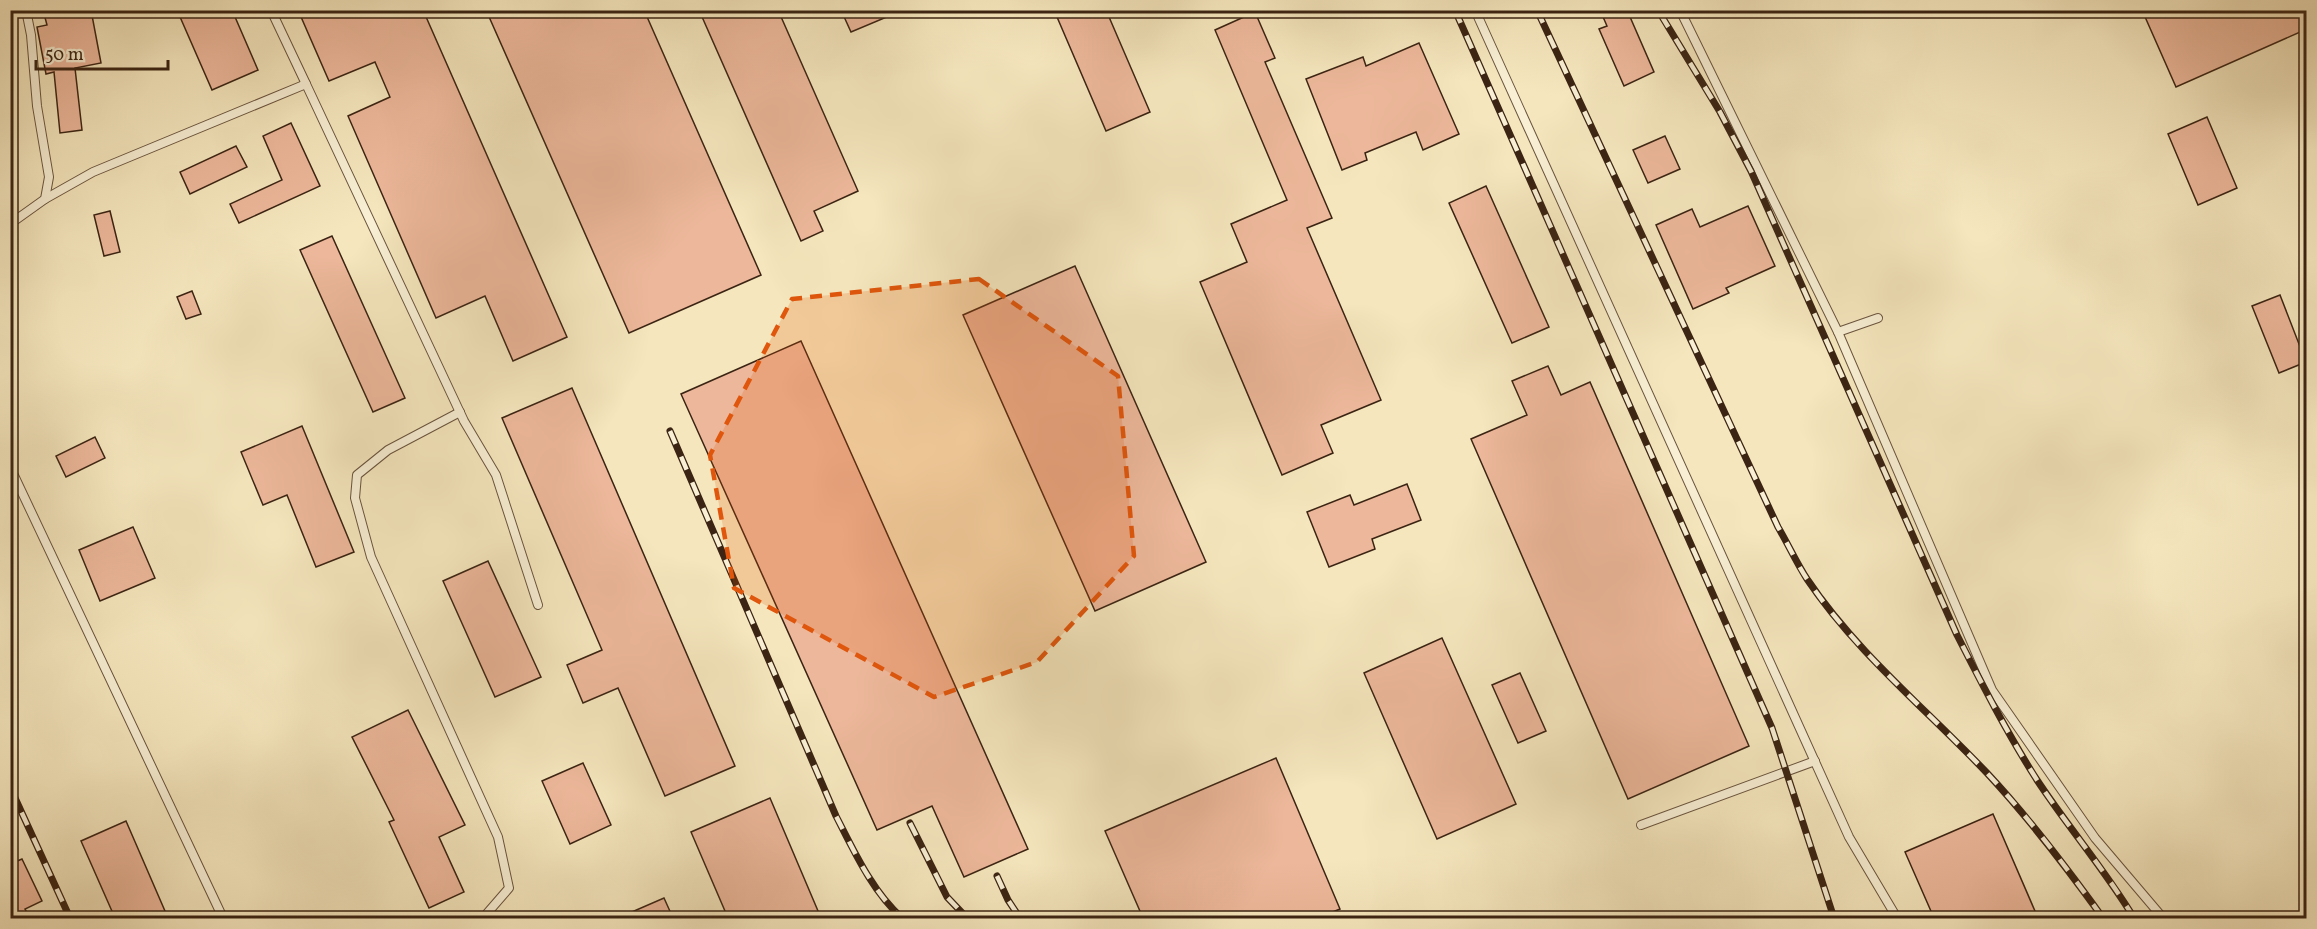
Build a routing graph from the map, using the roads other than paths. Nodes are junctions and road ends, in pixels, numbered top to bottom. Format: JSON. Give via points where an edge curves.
{"nodes":[{"id":1,"x":26,"y":10,"type":"edge"},
{"id":2,"x":271,"y":10,"type":"edge"},
{"id":3,"x":1475,"y":10,"type":"edge"},
{"id":4,"x":1680,"y":10,"type":"edge"},
{"id":5,"x":306,"y":84,"type":"junction"},
{"id":6,"x":45,"y":199,"type":"junction"},
{"id":7,"x":10,"y":224,"type":"edge"},
{"id":8,"x":1878,"y":318,"type":"dead end"},
{"id":9,"x":1838,"y":332,"type":"junction"},
{"id":10,"x":460,"y":412,"type":"junction"},
{"id":11,"x":10,"y":467,"type":"edge"},
{"id":12,"x":538,"y":605,"type":"dead end"},
{"id":13,"x":1815,"y":761,"type":"junction"},
{"id":14,"x":1641,"y":825,"type":"dead end"},
{"id":15,"x":223,"y":918,"type":"edge"},
{"id":16,"x":483,"y":918,"type":"edge"},
{"id":17,"x":1897,"y":918,"type":"edge"},
{"id":18,"x":2163,"y":918,"type":"edge"}],
"edges":[{"from":1,"to":6,"type":"lane","via":[[49,177]]},
{"from":2,"to":5,"type":"lane"},
{"from":3,"to":13,"type":"lane"},
{"from":4,"to":9,"type":"lane"},
{"from":5,"to":6,"type":"lane","via":[[93,172]]},
{"from":5,"to":10,"type":"lane"},
{"from":6,"to":7,"type":"lane"},
{"from":8,"to":9,"type":"lane"},
{"from":9,"to":18,"type":"lane","via":[[1992,690],[2095,838]]},
{"from":10,"to":12,"type":"lane","via":[[496,475]]},
{"from":10,"to":16,"type":"lane","via":[[388,450],[365,468],[357,475],[355,498],[371,556],[498,837],[509,888]]},
{"from":11,"to":15,"type":"lane"},
{"from":13,"to":14,"type":"lane"},
{"from":13,"to":17,"type":"lane","via":[[1849,837]]}]}
